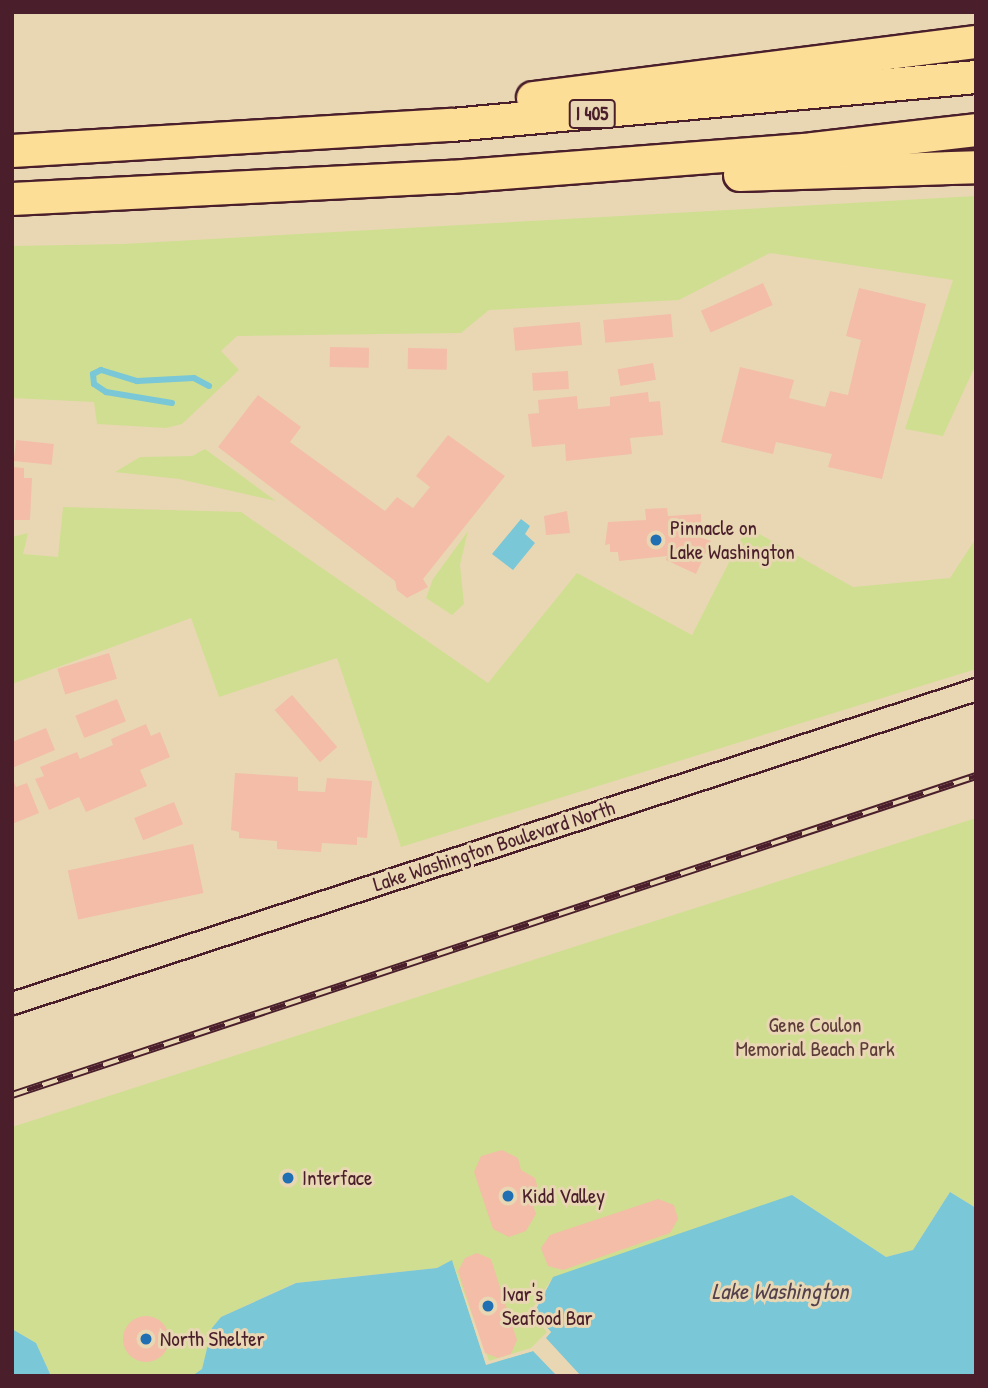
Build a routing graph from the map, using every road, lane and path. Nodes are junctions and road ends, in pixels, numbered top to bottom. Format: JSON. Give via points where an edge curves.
{"nodes":[{"id":1,"x":976,"y":42,"type":"edge"},
{"id":2,"x":976,"y":77,"type":"edge"},
{"id":3,"x":976,"y":130,"type":"edge"},
{"id":4,"x":208,"y":140,"type":"junction"},
{"id":5,"x":12,"y":151,"type":"edge"},
{"id":6,"x":976,"y":167,"type":"edge"},
{"id":7,"x":451,"y":177,"type":"junction"},
{"id":8,"x":12,"y":199,"type":"edge"},
{"id":9,"x":976,"y":689,"type":"edge"},
{"id":10,"x":12,"y":1003,"type":"edge"}],
"edges":[{"from":1,"to":4,"type":"highway"},
{"from":2,"to":4,"type":"highway","number":"I 405","via":[[716,104]]},
{"from":3,"to":7,"type":"highway","via":[[813,149]]},
{"from":4,"to":5,"type":"highway","number":"I 405"},
{"from":6,"to":7,"type":"highway","via":[[767,175]]},
{"from":7,"to":8,"type":"highway"},
{"from":9,"to":10,"type":"street","name":"Lake Washington Boulevard North"}]}
